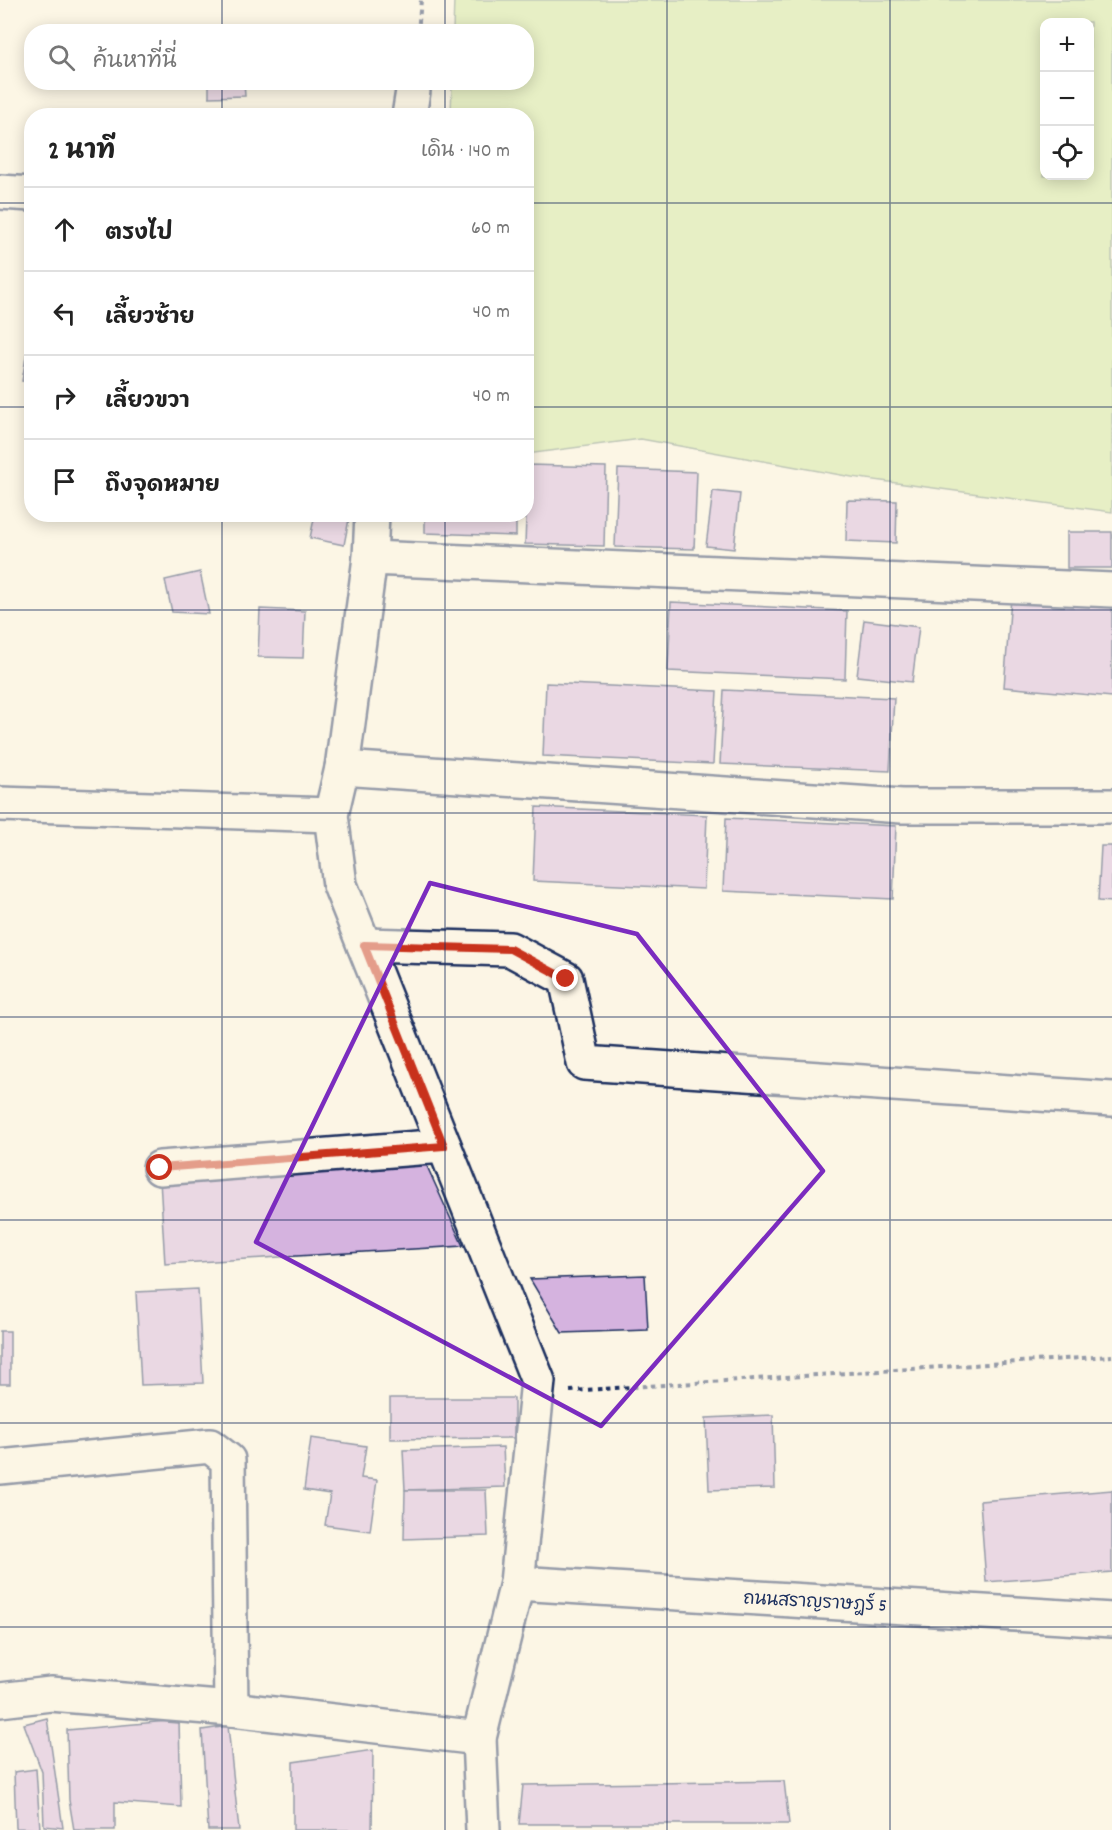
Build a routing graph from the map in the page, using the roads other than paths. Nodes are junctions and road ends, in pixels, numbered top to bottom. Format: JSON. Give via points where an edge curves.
{"nodes":[{"id":1,"x":0,"y":192,"type":"edge"},
{"id":2,"x":24,"y":194,"type":"edge"},
{"id":3,"x":372,"y":522,"type":"edge"},
{"id":4,"x":370,"y":558,"type":"junction"},
{"id":5,"x":1112,"y":590,"type":"edge"},
{"id":6,"x":342,"y":768,"type":"junction"},
{"id":7,"x":0,"y":804,"type":"edge"},
{"id":8,"x":1112,"y":806,"type":"edge"},
{"id":9,"x":331,"y":815,"type":"junction"},
{"id":10,"x":364,"y":945,"type":"junction"},
{"id":11,"x":1112,"y":1099,"type":"edge"},
{"id":12,"x":444,"y":1146,"type":"junction"},
{"id":13,"x":160,"y":1168,"type":"dead end"},
{"id":14,"x":0,"y":1467,"type":"edge"},
{"id":15,"x":517,"y":1583,"type":"junction"},
{"id":16,"x":1112,"y":1620,"type":"edge"},
{"id":17,"x":0,"y":1700,"type":"edge"},
{"id":18,"x":231,"y":1709,"type":"junction"},
{"id":19,"x":479,"y":1738,"type":"junction"},
{"id":20,"x":483,"y":1830,"type":"edge"}],
"edges":[{"from":1,"to":2,"type":"street"},
{"from":3,"to":4,"type":"street"},
{"from":4,"to":5,"type":"street"},
{"from":4,"to":6,"type":"street"},
{"from":6,"to":8,"type":"street","via":[[902,806]]},
{"from":6,"to":9,"type":"street"},
{"from":7,"to":9,"type":"street"},
{"from":9,"to":10,"type":"street","via":[[340,885]]},
{"from":10,"to":11,"type":"street","via":[[510,949],[566,979],[584,1063]]},
{"from":10,"to":12,"type":"street"},
{"from":12,"to":13,"type":"street"},
{"from":12,"to":15,"type":"street","via":[[538,1381]]},
{"from":14,"to":18,"type":"street","via":[[210,1446],[228,1460]]},
{"from":15,"to":16,"type":"street","name":"ถนนสราญราษฎร์ 5"},
{"from":15,"to":19,"type":"street"},
{"from":17,"to":18,"type":"street","via":[[51,1694]]},
{"from":18,"to":19,"type":"street"},
{"from":19,"to":20,"type":"street"}]}
